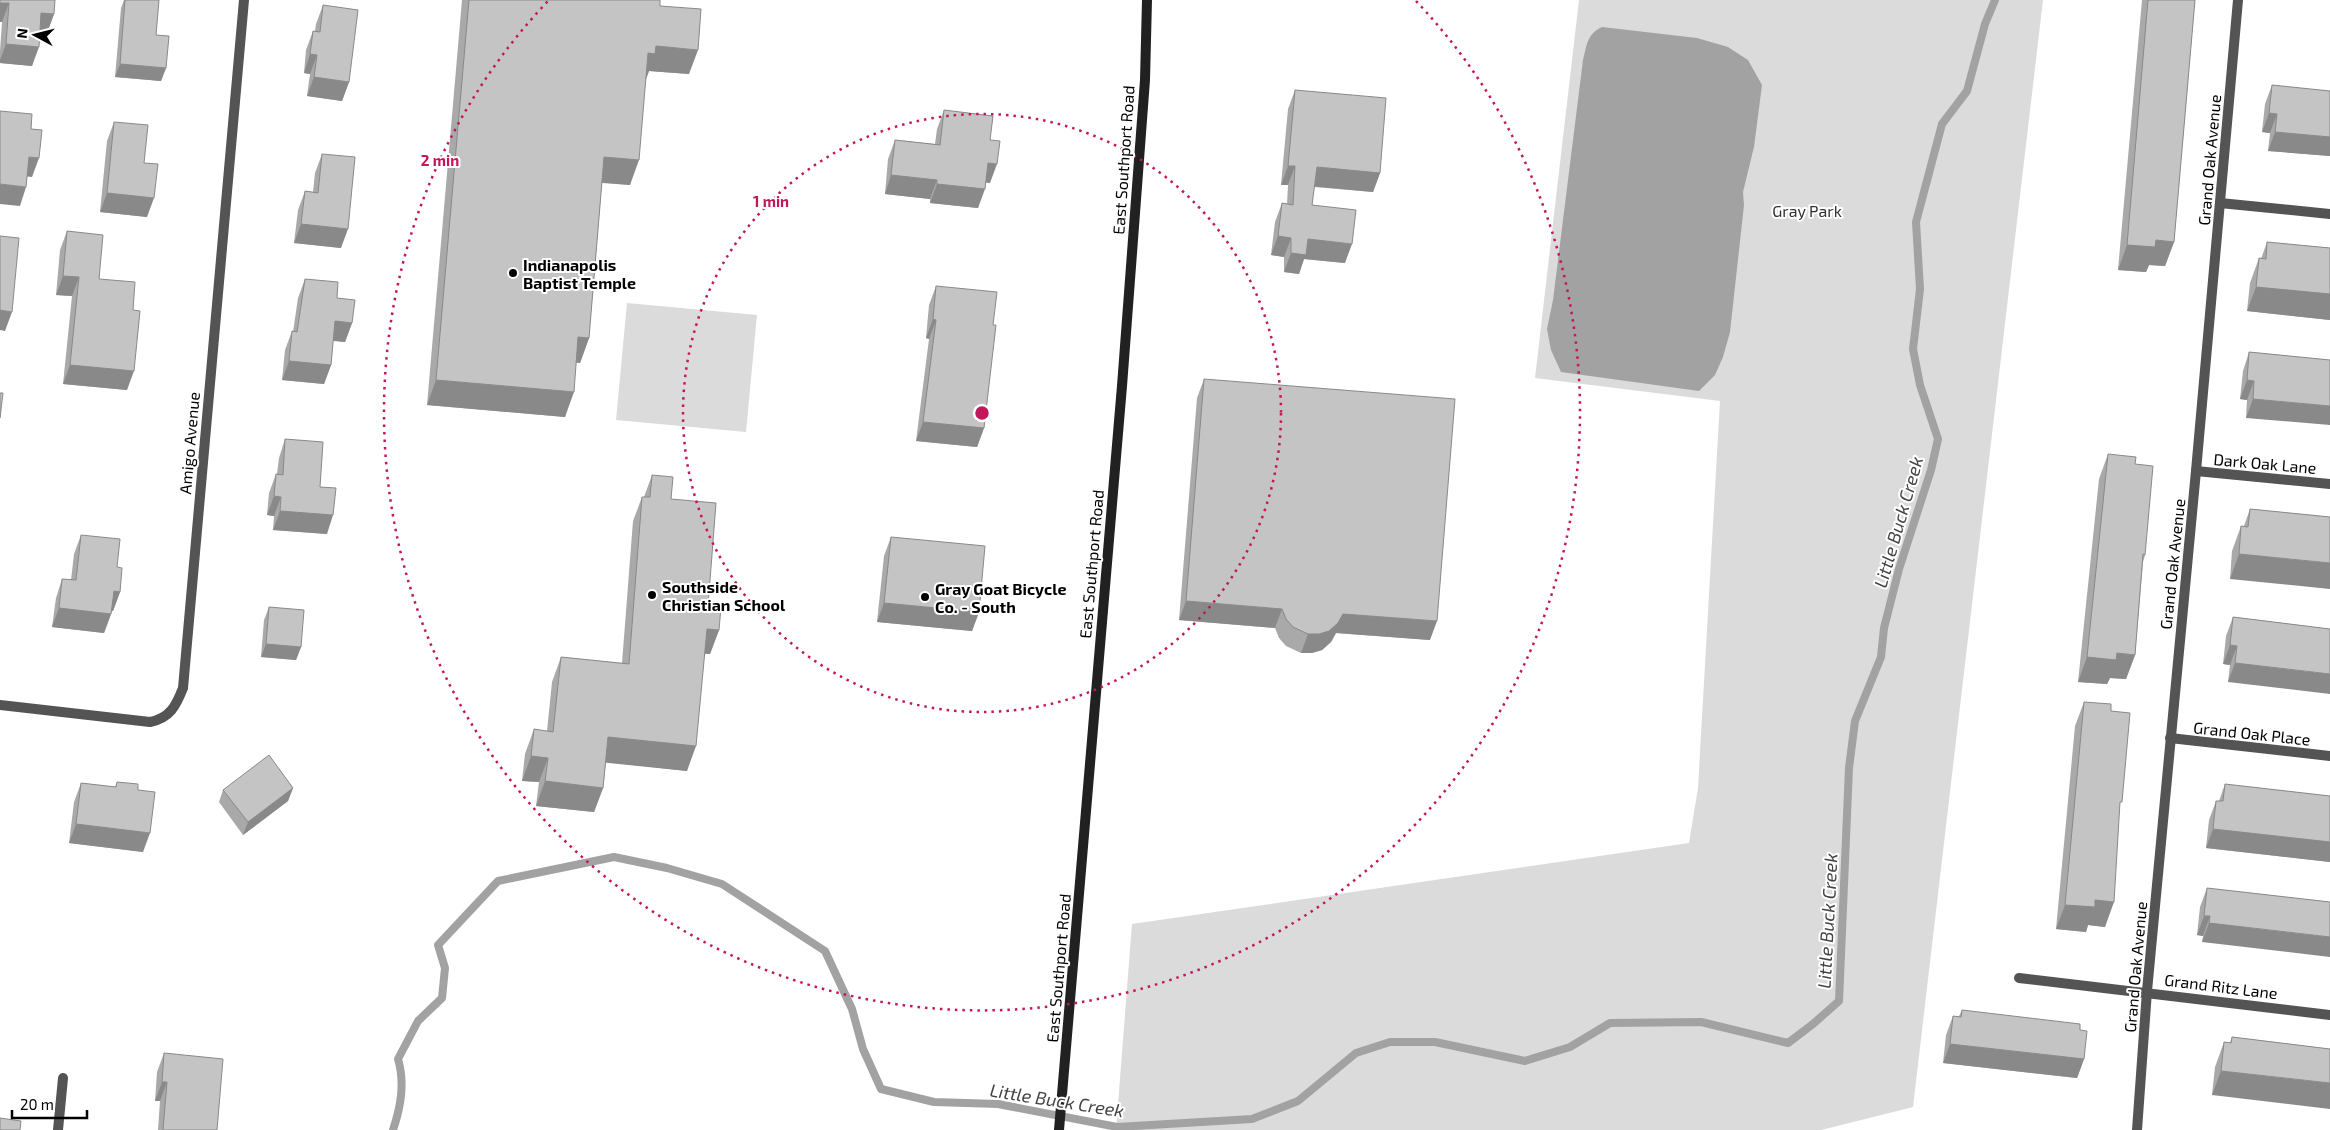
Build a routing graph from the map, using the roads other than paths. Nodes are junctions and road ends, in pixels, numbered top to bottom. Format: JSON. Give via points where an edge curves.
{"nodes":[{"id":1,"x":244,"y":0,"type":"edge"},
{"id":2,"x":1147,"y":0,"type":"edge"},
{"id":3,"x":2238,"y":0,"type":"edge"},
{"id":4,"x":2220,"y":203,"type":"junction"},
{"id":5,"x":2330,"y":214,"type":"edge"},
{"id":6,"x":2196,"y":471,"type":"junction"},
{"id":7,"x":2330,"y":484,"type":"edge"},
{"id":8,"x":0,"y":705,"type":"edge"},
{"id":9,"x":2170,"y":738,"type":"junction"},
{"id":10,"x":2330,"y":756,"type":"edge"},
{"id":11,"x":2019,"y":978,"type":"dead end"},
{"id":12,"x":2147,"y":991,"type":"junction"},
{"id":13,"x":2330,"y":1015,"type":"edge"},
{"id":14,"x":64,"y":1078,"type":"dead end"},
{"id":15,"x":58,"y":1130,"type":"edge"},
{"id":16,"x":1059,"y":1130,"type":"edge"},
{"id":17,"x":2137,"y":1130,"type":"edge"}],
"edges":[{"from":1,"to":8,"type":"street","name":"Amigo Avenue","via":[[183,688],[171,713],[150,722]]},
{"from":2,"to":16,"type":"main road","name":"East Southport Road","via":[[1145,80],[1122,386]]},
{"from":3,"to":4,"type":"street","name":"Grand Oak Avenue"},
{"from":4,"to":5,"type":"street"},
{"from":4,"to":6,"type":"street","name":"Grand Oak Avenue"},
{"from":6,"to":7,"type":"street","name":"Dark Oak Lane"},
{"from":6,"to":9,"type":"street","name":"Grand Oak Avenue"},
{"from":9,"to":10,"type":"street","name":"Grand Oak Place"},
{"from":9,"to":12,"type":"street","name":"Grand Oak Avenue"},
{"from":11,"to":12,"type":"street","name":"Grand Ritz Lane"},
{"from":12,"to":13,"type":"street","name":"Grand Ritz Lane"},
{"from":12,"to":17,"type":"street","name":"Grand Oak Avenue"},
{"from":14,"to":15,"type":"street"}]}
